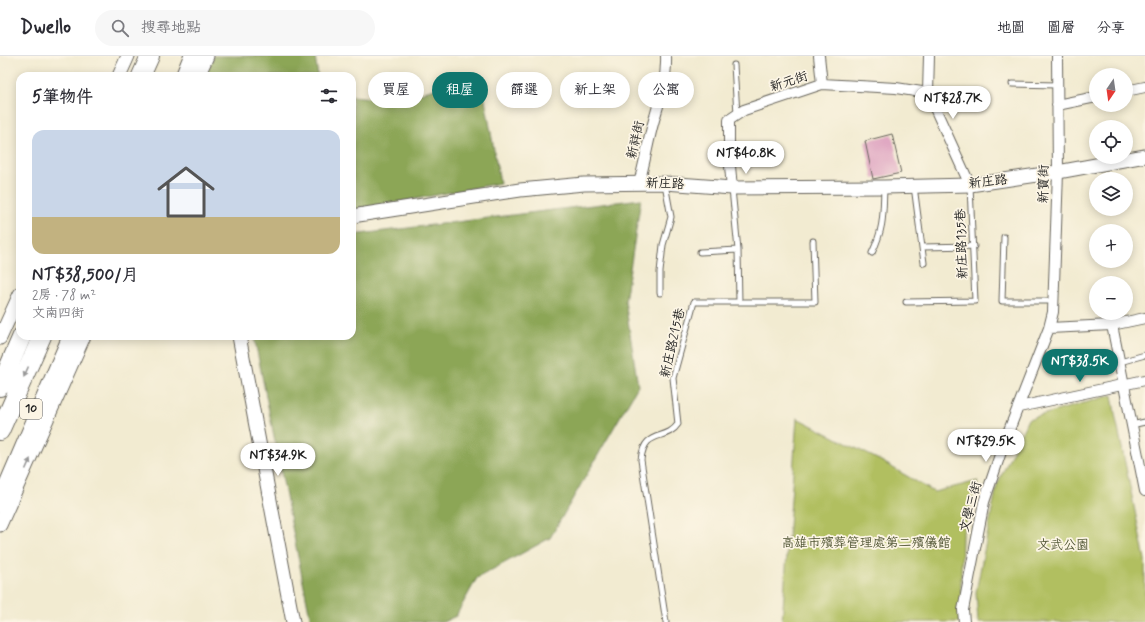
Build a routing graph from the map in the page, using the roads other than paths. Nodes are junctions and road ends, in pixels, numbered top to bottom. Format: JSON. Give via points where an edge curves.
{"nodes":[{"id":1,"x":128,"y":56,"type":"edge"},
{"id":2,"x":150,"y":56,"type":"edge"},
{"id":3,"x":162,"y":56,"type":"edge"},
{"id":4,"x":182,"y":56,"type":"edge"},
{"id":5,"x":193,"y":56,"type":"edge"},
{"id":6,"x":207,"y":56,"type":"edge"},
{"id":7,"x":666,"y":56,"type":"edge"},
{"id":8,"x":819,"y":56,"type":"edge"},
{"id":9,"x":929,"y":56,"type":"edge"},
{"id":10,"x":1057,"y":56,"type":"edge"},
{"id":11,"x":734,"y":65,"type":"dead end"},
{"id":12,"x":121,"y":72,"type":"edge"},
{"id":13,"x":143,"y":72,"type":"edge"},
{"id":14,"x":156,"y":72,"type":"edge"},
{"id":15,"x":176,"y":72,"type":"edge"},
{"id":16,"x":186,"y":72,"type":"edge"},
{"id":17,"x":200,"y":72,"type":"edge"},
{"id":18,"x":822,"y":84,"type":"junction"},
{"id":19,"x":1012,"y":84,"type":"dead end"},
{"id":20,"x":1057,"y":85,"type":"junction"},
{"id":21,"x":1145,"y":87,"type":"edge"},
{"id":22,"x":1133,"y":90,"type":"edge"},
{"id":23,"x":928,"y":93,"type":"junction"},
{"id":24,"x":1089,"y":98,"type":"edge"},
{"id":25,"x":1057,"y":105,"type":"junction"},
{"id":26,"x":737,"y":114,"type":"junction"},
{"id":27,"x":1145,"y":156,"type":"edge"},
{"id":28,"x":1058,"y":172,"type":"junction"},
{"id":29,"x":665,"y":183,"type":"junction"},
{"id":30,"x":638,"y":184,"type":"junction"},
{"id":31,"x":970,"y":185,"type":"junction"},
{"id":32,"x":914,"y":186,"type":"junction"},
{"id":33,"x":884,"y":187,"type":"junction"},
{"id":34,"x":732,"y":188,"type":"junction"},
{"id":35,"x":356,"y":215,"type":"edge"},
{"id":36,"x":1004,"y":237,"type":"dead end"},
{"id":37,"x":813,"y":241,"type":"dead end"},
{"id":38,"x":974,"y":246,"type":"junction"},
{"id":39,"x":922,"y":247,"type":"junction"},
{"id":40,"x":738,"y":250,"type":"junction"},
{"id":41,"x":700,"y":252,"type":"dead end"},
{"id":42,"x":872,"y":253,"type":"dead end"},
{"id":43,"x":924,"y":263,"type":"dead end"},
{"id":44,"x":660,"y":293,"type":"dead end"},
{"id":45,"x":1053,"y":301,"type":"junction"},
{"id":46,"x":739,"y":302,"type":"junction"},
{"id":47,"x":906,"y":302,"type":"dead end"},
{"id":48,"x":16,"y":304,"type":"edge"},
{"id":49,"x":1053,"y":312,"type":"joint"},
{"id":50,"x":1145,"y":318,"type":"edge"},
{"id":51,"x":1112,"y":325,"type":"junction"},
{"id":52,"x":1049,"y":328,"type":"junction"},
{"id":53,"x":0,"y":338,"type":"edge"},
{"id":54,"x":20,"y":340,"type":"edge"},
{"id":55,"x":40,"y":340,"type":"edge"},
{"id":56,"x":60,"y":340,"type":"edge"},
{"id":57,"x":70,"y":340,"type":"edge"},
{"id":58,"x":82,"y":340,"type":"edge"},
{"id":59,"x":240,"y":340,"type":"edge"},
{"id":60,"x":1145,"y":355,"type":"edge"},
{"id":61,"x":1120,"y":362,"type":"junction"},
{"id":62,"x":1145,"y":380,"type":"edge"},
{"id":63,"x":1123,"y":385,"type":"junction"},
{"id":64,"x":0,"y":386,"type":"edge"},
{"id":65,"x":1019,"y":407,"type":"junction"},
{"id":66,"x":1145,"y":422,"type":"edge"},
{"id":67,"x":1131,"y":425,"type":"junction"},
{"id":68,"x":0,"y":431,"type":"edge"},
{"id":69,"x":1142,"y":460,"type":"edge"},
{"id":70,"x":0,"y":481,"type":"edge"},
{"id":71,"x":1145,"y":490,"type":"edge"},
{"id":72,"x":0,"y":504,"type":"edge"},
{"id":73,"x":0,"y":525,"type":"edge"},
{"id":74,"x":293,"y":622,"type":"edge"},
{"id":75,"x":666,"y":622,"type":"edge"},
{"id":76,"x":964,"y":622,"type":"edge"}],
"edges":[{"from":1,"to":12,"type":"street"},
{"from":2,"to":13,"type":"highway"},
{"from":3,"to":14,"type":"highway"},
{"from":4,"to":15,"type":"highway"},
{"from":5,"to":16,"type":"highway"},
{"from":6,"to":17,"type":"street"},
{"from":7,"to":30,"type":"street","name":"新祥街","via":[[667,67],[660,103]]},
{"from":8,"to":18,"type":"street"},
{"from":9,"to":23,"type":"street"},
{"from":10,"to":20,"type":"street","name":"新寶街"},
{"from":11,"to":26,"type":"lane"},
{"from":18,"to":23,"type":"street","name":"新元街","via":[[896,88]]},
{"from":18,"to":26,"type":"street","name":"新元街"},
{"from":19,"to":20,"type":"lane"},
{"from":20,"to":25,"type":"street","name":"新寶街"},
{"from":21,"to":22,"type":"street"},
{"from":23,"to":31,"type":"street"},
{"from":24,"to":25,"type":"street"},
{"from":25,"to":28,"type":"street","name":"新寶街"},
{"from":26,"to":34,"type":"street","via":[[728,120]]},
{"from":27,"to":28,"type":"street","name":"新庄路"},
{"from":28,"to":31,"type":"street","name":"新庄路"},
{"from":28,"to":45,"type":"street","name":"新寶街"},
{"from":29,"to":30,"type":"street","name":"新庄路"},
{"from":29,"to":34,"type":"street","name":"新庄路"},
{"from":29,"to":44,"type":"lane","via":[[671,217],[663,245]]},
{"from":30,"to":35,"type":"street","name":"新庄路","via":[[584,184],[520,190]]},
{"from":31,"to":32,"type":"street","name":"新庄路"},
{"from":31,"to":38,"type":"lane","name":"新庄路135巷"},
{"from":32,"to":33,"type":"street","name":"新庄路"},
{"from":32,"to":39,"type":"lane"},
{"from":33,"to":34,"type":"street","name":"新庄路"},
{"from":33,"to":42,"type":"lane","via":[[883,224]]},
{"from":34,"to":40,"type":"lane"},
{"from":36,"to":45,"type":"lane","via":[[1002,301]]},
{"from":37,"to":46,"type":"lane","via":[[816,302]]},
{"from":38,"to":39,"type":"lane"},
{"from":38,"to":47,"type":"lane","name":"新庄路135巷","via":[[975,301]]},
{"from":39,"to":43,"type":"lane"},
{"from":40,"to":41,"type":"lane"},
{"from":40,"to":46,"type":"lane"},
{"from":45,"to":49,"type":"street","name":"新寶街"},
{"from":46,"to":75,"type":"lane","name":"新庄路215巷","via":[[694,302],[674,378],[678,424],[674,430],[652,437],[642,449],[641,460]]},
{"from":48,"to":53,"type":"street"},
{"from":49,"to":52,"type":"street","name":"文學三街"},
{"from":50,"to":51,"type":"street"},
{"from":51,"to":52,"type":"street"},
{"from":51,"to":61,"type":"street"},
{"from":52,"to":65,"type":"street","name":"文學三街"},
{"from":54,"to":64,"type":"highway"},
{"from":55,"to":68,"type":"highway","number":"10","one_way":true},
{"from":56,"to":70,"type":"highway","number":"10"},
{"from":57,"to":72,"type":"highway"},
{"from":73,"to":58,"type":"street","one_way":true},
{"from":59,"to":74,"type":"street"},
{"from":60,"to":61,"type":"lane"},
{"from":61,"to":63,"type":"street"},
{"from":62,"to":63,"type":"street"},
{"from":63,"to":65,"type":"street"},
{"from":63,"to":67,"type":"street"},
{"from":65,"to":76,"type":"street","name":"文學三街","via":[[984,502],[963,610]]},
{"from":66,"to":67,"type":"lane"},
{"from":67,"to":69,"type":"street"},
{"from":69,"to":71,"type":"street"}]}
